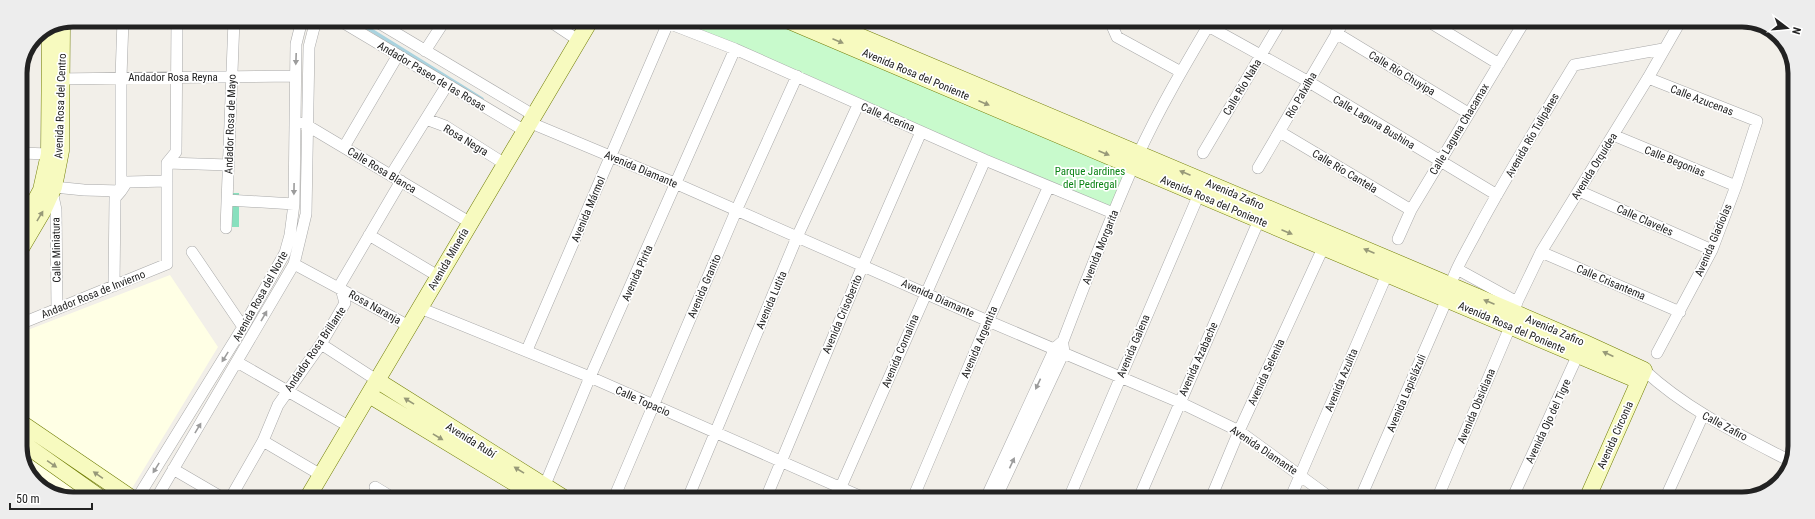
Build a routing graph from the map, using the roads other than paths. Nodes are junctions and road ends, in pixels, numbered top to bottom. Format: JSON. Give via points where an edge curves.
{"nodes":[{"id":1,"x":123,"y":27,"type":"edge"},
{"id":2,"x":177,"y":27,"type":"edge"},
{"id":3,"x":234,"y":27,"type":"edge"},
{"id":4,"x":300,"y":27,"type":"edge"},
{"id":5,"x":314,"y":27,"type":"edge"},
{"id":6,"x":351,"y":27,"type":"edge"},
{"id":7,"x":386,"y":27,"type":"edge"},
{"id":8,"x":440,"y":27,"type":"edge"},
{"id":9,"x":558,"y":27,"type":"edge"},
{"id":10,"x":586,"y":27,"type":"edge"},
{"id":11,"x":663,"y":27,"type":"edge"},
{"id":12,"x":678,"y":27,"type":"edge"},
{"id":13,"x":806,"y":27,"type":"edge"},
{"id":14,"x":836,"y":27,"type":"edge"},
{"id":15,"x":1113,"y":27,"type":"edge"},
{"id":16,"x":1204,"y":27,"type":"edge"},
{"id":17,"x":1213,"y":27,"type":"edge"},
{"id":18,"x":1278,"y":27,"type":"edge"},
{"id":19,"x":1340,"y":27,"type":"edge"},
{"id":20,"x":1438,"y":27,"type":"edge"},
{"id":21,"x":1521,"y":27,"type":"edge"},
{"id":22,"x":1677,"y":27,"type":"edge"},
{"id":23,"x":62,"y":29,"type":"edge"},
{"id":24,"x":1336,"y":33,"type":"junction"},
{"id":25,"x":50,"y":34,"type":"edge"},
{"id":26,"x":578,"y":40,"type":"junction"},
{"id":27,"x":735,"y":49,"type":"junction"},
{"id":28,"x":1663,"y":49,"type":"junction"},
{"id":29,"x":426,"y":51,"type":"junction"},
{"id":30,"x":398,"y":55,"type":"junction"},
{"id":31,"x":1261,"y":56,"type":"junction"},
{"id":32,"x":899,"y":60,"type":"junction"},
{"id":33,"x":1499,"y":64,"type":"junction"},
{"id":34,"x":1181,"y":72,"type":"junction"},
{"id":35,"x":295,"y":76,"type":"junction"},
{"id":36,"x":797,"y":76,"type":"junction"},
{"id":37,"x":121,"y":77,"type":"junction"},
{"id":38,"x":176,"y":77,"type":"junction"},
{"id":39,"x":232,"y":77,"type":"junction"},
{"id":40,"x":56,"y":78,"type":"junction"},
{"id":41,"x":1648,"y":78,"type":"junction"},
{"id":42,"x":1308,"y":82,"type":"junction"},
{"id":43,"x":447,"y":85,"type":"junction"},
{"id":44,"x":858,"y":105,"type":"junction"},
{"id":45,"x":1468,"y":113,"type":"junction"},
{"id":46,"x":295,"y":118,"type":"junction"},
{"id":47,"x":426,"y":119,"type":"junction"},
{"id":48,"x":1757,"y":121,"type":"joint"},
{"id":49,"x":530,"y":123,"type":"junction"},
{"id":50,"x":308,"y":126,"type":"junction"},
{"id":51,"x":921,"y":132,"type":"junction"},
{"id":52,"x":1280,"y":132,"type":"junction"},
{"id":53,"x":1613,"y":136,"type":"junction"},
{"id":54,"x":344,"y":147,"type":"junction"},
{"id":55,"x":27,"y":153,"type":"edge"},
{"id":56,"x":1203,"y":153,"type":"dead end"},
{"id":57,"x":49,"y":154,"type":"junction"},
{"id":58,"x":611,"y":157,"type":"junction"},
{"id":59,"x":985,"y":160,"type":"junction"},
{"id":60,"x":1136,"y":160,"type":"junction"},
{"id":61,"x":1439,"y":162,"type":"junction"},
{"id":62,"x":167,"y":163,"type":"junction"},
{"id":63,"x":504,"y":164,"type":"junction"},
{"id":64,"x":229,"y":165,"type":"junction"},
{"id":65,"x":1258,"y":168,"type":"dead end"},
{"id":66,"x":396,"y":178,"type":"junction"},
{"id":67,"x":167,"y":181,"type":"junction"},
{"id":68,"x":677,"y":184,"type":"junction"},
{"id":69,"x":1736,"y":186,"type":"junction"},
{"id":70,"x":1048,"y":188,"type":"junction"},
{"id":71,"x":53,"y":189,"type":"junction"},
{"id":72,"x":120,"y":191,"type":"junction"},
{"id":73,"x":1579,"y":191,"type":"junction"},
{"id":74,"x":1199,"y":194,"type":"junction"},
{"id":75,"x":1497,"y":195,"type":"junction"},
{"id":76,"x":227,"y":200,"type":"junction"},
{"id":77,"x":294,"y":204,"type":"junction"},
{"id":78,"x":1411,"y":210,"type":"junction"},
{"id":79,"x":736,"y":211,"type":"junction"},
{"id":80,"x":1113,"y":213,"type":"junction"},
{"id":81,"x":27,"y":216,"type":"edge"},
{"id":82,"x":1259,"y":220,"type":"junction"},
{"id":83,"x":469,"y":222,"type":"junction"},
{"id":84,"x":226,"y":228,"type":"dead end"},
{"id":85,"x":369,"y":235,"type":"junction"},
{"id":86,"x":797,"y":237,"type":"junction"},
{"id":87,"x":27,"y":238,"type":"edge"},
{"id":88,"x":1398,"y":239,"type":"dead end"},
{"id":89,"x":1323,"y":248,"type":"junction"},
{"id":90,"x":1712,"y":250,"type":"junction"},
{"id":91,"x":192,"y":252,"type":"dead end"},
{"id":92,"x":1541,"y":252,"type":"junction"},
{"id":93,"x":294,"y":264,"type":"junction"},
{"id":94,"x":863,"y":265,"type":"junction"},
{"id":95,"x":1389,"y":268,"type":"junction"},
{"id":96,"x":1457,"y":269,"type":"junction"},
{"id":97,"x":438,"y":276,"type":"junction"},
{"id":98,"x":114,"y":286,"type":"junction"},
{"id":99,"x":341,"y":288,"type":"junction"},
{"id":100,"x":1448,"y":292,"type":"junction"},
{"id":101,"x":926,"y":293,"type":"junction"},
{"id":102,"x":420,"y":308,"type":"junction"},
{"id":103,"x":57,"y":309,"type":"junction"},
{"id":104,"x":1680,"y":312,"type":"junction"},
{"id":105,"x":1514,"y":314,"type":"junction"},
{"id":106,"x":988,"y":320,"type":"junction"},
{"id":107,"x":27,"y":321,"type":"edge"},
{"id":108,"x":409,"y":326,"type":"junction"},
{"id":109,"x":244,"y":327,"type":"junction"},
{"id":110,"x":321,"y":344,"type":"junction"},
{"id":111,"x":1060,"y":347,"type":"junction"},
{"id":112,"x":1581,"y":349,"type":"junction"},
{"id":113,"x":527,"y":350,"type":"junction"},
{"id":114,"x":1657,"y":353,"type":"dead end"},
{"id":115,"x":237,"y":362,"type":"junction"},
{"id":116,"x":1120,"y":376,"type":"junction"},
{"id":117,"x":1641,"y":376,"type":"junction"},
{"id":118,"x":590,"y":377,"type":"junction"},
{"id":119,"x":378,"y":381,"type":"junction"},
{"id":120,"x":287,"y":391,"type":"junction"},
{"id":121,"x":369,"y":395,"type":"junction"},
{"id":122,"x":1179,"y":402,"type":"junction"},
{"id":123,"x":654,"y":406,"type":"junction"},
{"id":124,"x":1703,"y":415,"type":"junction"},
{"id":125,"x":27,"y":427,"type":"edge"},
{"id":126,"x":350,"y":428,"type":"junction"},
{"id":127,"x":1239,"y":431,"type":"junction"},
{"id":128,"x":716,"y":433,"type":"junction"},
{"id":129,"x":263,"y":441,"type":"junction"},
{"id":130,"x":27,"y":447,"type":"edge"},
{"id":131,"x":1786,"y":459,"type":"edge"},
{"id":132,"x":782,"y":461,"type":"junction"},
{"id":133,"x":173,"y":469,"type":"junction"},
{"id":134,"x":321,"y":475,"type":"junction"},
{"id":135,"x":1300,"y":475,"type":"junction"},
{"id":136,"x":375,"y":487,"type":"dead end"},
{"id":137,"x":841,"y":488,"type":"junction"},
{"id":138,"x":87,"y":492,"type":"edge"},
{"id":139,"x":123,"y":492,"type":"edge"},
{"id":140,"x":141,"y":492,"type":"edge"},
{"id":141,"x":160,"y":492,"type":"edge"},
{"id":142,"x":212,"y":492,"type":"edge"},
{"id":143,"x":238,"y":492,"type":"edge"},
{"id":144,"x":311,"y":492,"type":"edge"},
{"id":145,"x":382,"y":492,"type":"edge"},
{"id":146,"x":538,"y":492,"type":"edge"},
{"id":147,"x":538,"y":492,"type":"edge"},
{"id":148,"x":542,"y":492,"type":"edge"},
{"id":149,"x":617,"y":492,"type":"edge"},
{"id":150,"x":691,"y":492,"type":"edge"},
{"id":151,"x":769,"y":492,"type":"edge"},
{"id":152,"x":839,"y":492,"type":"edge"},
{"id":153,"x":850,"y":492,"type":"edge"},
{"id":154,"x":916,"y":492,"type":"edge"},
{"id":155,"x":989,"y":492,"type":"edge"},
{"id":156,"x":999,"y":492,"type":"edge"},
{"id":157,"x":1072,"y":492,"type":"edge"},
{"id":158,"x":1142,"y":492,"type":"edge"},
{"id":159,"x":1214,"y":492,"type":"edge"},
{"id":160,"x":1293,"y":492,"type":"edge"},
{"id":161,"x":1323,"y":492,"type":"edge"},
{"id":162,"x":1363,"y":492,"type":"edge"},
{"id":163,"x":1440,"y":492,"type":"edge"},
{"id":164,"x":1515,"y":492,"type":"edge"},
{"id":165,"x":1590,"y":492,"type":"edge"},
{"id":166,"x":1668,"y":492,"type":"edge"}],
"edges":[{"from":1,"to":37,"type":"street"},
{"from":2,"to":38,"type":"street"},
{"from":3,"to":39,"type":"street","name":"Andador Rosa de Mayo"},
{"from":4,"to":35,"type":"street","name":"Avenida Rosa del Norte","one_way":true,"via":[[296,44]]},
{"from":5,"to":50,"type":"street","name":"Avenida Rosa del Norte","via":[[309,47]]},
{"from":6,"to":30,"type":"street","name":"Andador Paseo de las Rosas"},
{"from":7,"to":29,"type":"street","name":"Andador Paseo de las Rosas"},
{"from":8,"to":29,"type":"street"},
{"from":9,"to":26,"type":"street"},
{"from":10,"to":26,"type":"street","name":"Avenida Minería"},
{"from":11,"to":58,"type":"street","name":"Avenida Mármol"},
{"from":12,"to":27,"type":"street","name":"Calle Acerina"},
{"from":13,"to":32,"type":"street","name":"Avenida Rosa del Poniente","one_way":true},
{"from":14,"to":32,"type":"street","name":"Avenida Zafiro"},
{"from":15,"to":34,"type":"street","via":[[1117,37]]},
{"from":16,"to":34,"type":"street","name":"Avenida Morgarita"},
{"from":17,"to":31,"type":"street","name":"Calle Laguna Bushina"},
{"from":18,"to":31,"type":"street","name":"Calle Río Naha"},
{"from":19,"to":24,"type":"street","name":"Río Palxilha"},
{"from":20,"to":33,"type":"street"},
{"from":21,"to":33,"type":"street","name":"Calle Laguna Chacamax"},
{"from":22,"to":28,"type":"street","name":"Avenida Orquídea"},
{"from":23,"to":40,"type":"street","name":"Avenida Rosa del Centro"},
{"from":24,"to":42,"type":"street","name":"Río Palxilha"},
{"from":24,"to":45,"type":"street","name":"Calle Río Chuyipa"},
{"from":25,"to":40,"type":"street","name":"Avenida Rosa del Centro"},
{"from":26,"to":49,"type":"street","name":"Avenida Minería"},
{"from":27,"to":36,"type":"street","name":"Calle Acerina"},
{"from":27,"to":68,"type":"street","name":"Avenida Pirita"},
{"from":28,"to":41,"type":"street","name":"Avenida Orquídea"},
{"from":28,"to":75,"type":"street","name":"Avenida Río Tulipánes","via":[[1574,65]]},
{"from":29,"to":49,"type":"street","name":"Andador Paseo de las Rosas"},
{"from":30,"to":43,"type":"street","name":"Andador Paseo de las Rosas"},
{"from":30,"to":54,"type":"street"},
{"from":31,"to":42,"type":"street","name":"Calle Laguna Bushina"},
{"from":31,"to":56,"type":"street","name":"Calle Río Naha"},
{"from":32,"to":60,"type":"street","name":"Avenida Zafiro"},
{"from":33,"to":45,"type":"street","name":"Calle Laguna Chacamax"},
{"from":34,"to":60,"type":"street","name":"Avenida Morgarita"},
{"from":35,"to":39,"type":"street","name":"Andador Rosa Reyna"},
{"from":35,"to":46,"type":"street","name":"Avenida Rosa del Norte"},
{"from":36,"to":44,"type":"street","name":"Calle Acerina"},
{"from":36,"to":79,"type":"street","name":"Avenida Granito"},
{"from":37,"to":38,"type":"street","name":"Andador Rosa Reyna"},
{"from":37,"to":40,"type":"street","name":"Andador Rosa Reyna"},
{"from":37,"to":72,"type":"street"},
{"from":38,"to":39,"type":"street","name":"Andador Rosa Reyna"},
{"from":38,"to":62,"type":"street","via":[[176,152]]},
{"from":39,"to":64,"type":"street","name":"Andador Rosa de Mayo"},
{"from":40,"to":57,"type":"street","name":"Avenida Rosa del Centro"},
{"from":40,"to":71,"type":"street","name":"Avenida Rosa del Centro","via":[[60,151]]},
{"from":41,"to":48,"type":"street","name":"Calle Azucenas"},
{"from":41,"to":53,"type":"street","name":"Avenida Orquídea"},
{"from":42,"to":52,"type":"street","name":"Río Palxilha"},
{"from":42,"to":61,"type":"street","name":"Calle Laguna Bushina"},
{"from":43,"to":47,"type":"street","name":"Andador Rosa Brillante"},
{"from":43,"to":49,"type":"street","name":"Andador Paseo de las Rosas"},
{"from":44,"to":51,"type":"street","name":"Calle Acerina"},
{"from":44,"to":86,"type":"street","name":"Avenida Lutita"},
{"from":45,"to":61,"type":"street","name":"Calle Laguna Chacamax"},
{"from":46,"to":50,"type":"street","name":"Calle Rosa Blanca"},
{"from":46,"to":77,"type":"street","name":"Avenida Rosa del Norte","one_way":true},
{"from":47,"to":63,"type":"street","name":"Rosa Negra","via":[[445,126]]},
{"from":47,"to":66,"type":"street","name":"Andador Rosa Brillante"},
{"from":48,"to":69,"type":"street","name":"Avenida Gladiolas"},
{"from":49,"to":58,"type":"street","name":"Avenida Diamante"},
{"from":49,"to":63,"type":"street","name":"Avenida Minería"},
{"from":50,"to":54,"type":"street","name":"Calle Rosa Blanca"},
{"from":50,"to":93,"type":"street","name":"Avenida Rosa del Norte","via":[[306,214]]},
{"from":51,"to":59,"type":"street","name":"Calle Acerina"},
{"from":51,"to":94,"type":"street","name":"Avenida Crisoberito"},
{"from":52,"to":65,"type":"street","name":"Río Palxilha"},
{"from":52,"to":78,"type":"street","name":"Calle Río Cantela"},
{"from":53,"to":69,"type":"street","name":"Calle Begonias"},
{"from":53,"to":73,"type":"street","name":"Avenida Orquídea"},
{"from":54,"to":66,"type":"street","name":"Calle Rosa Blanca"},
{"from":55,"to":57,"type":"street"},
{"from":57,"to":81,"type":"street","name":"Avenida Rosa del Centro","via":[[41,190]]},
{"from":58,"to":68,"type":"street","name":"Avenida Diamante"},
{"from":58,"to":113,"type":"street","name":"Avenida Mármol"},
{"from":59,"to":70,"type":"street","name":"Calle Acerina"},
{"from":59,"to":101,"type":"street","name":"Avenida Cornalina"},
{"from":60,"to":74,"type":"street","name":"Avenida Rosa del Poniente"},
{"from":60,"to":80,"type":"street","name":"Avenida Morgarita"},
{"from":95,"to":60,"type":"street","name":"Avenida Zafiro","one_way":true},
{"from":61,"to":75,"type":"street","name":"Calle Laguna Bushina"},
{"from":61,"to":78,"type":"street","name":"Calle Laguna Chacamax"},
{"from":62,"to":64,"type":"street"},
{"from":62,"to":67,"type":"street"},
{"from":63,"to":83,"type":"street","name":"Avenida Minería"},
{"from":64,"to":76,"type":"street","name":"Andador Rosa de Mayo"},
{"from":66,"to":83,"type":"street","name":"Calle Rosa Blanca"},
{"from":66,"to":85,"type":"street","name":"Andador Rosa Brillante","via":[[384,209]]},
{"from":67,"to":72,"type":"street","via":[[127,182]]},
{"from":67,"to":98,"type":"street","name":"Andador Rosa de Invierno","via":[[167,264]]},
{"from":68,"to":79,"type":"street","name":"Avenida Diamante"},
{"from":68,"to":118,"type":"street","name":"Avenida Pirita"},
{"from":69,"to":90,"type":"street","name":"Avenida Gladiolas"},
{"from":70,"to":80,"type":"street","name":"Calle Acerina"},
{"from":70,"to":106,"type":"street","name":"Avenida Argentita"},
{"from":71,"to":72,"type":"street"},
{"from":87,"to":71,"type":"street","name":"Avenida Rosa del Centro","one_way":true},
{"from":71,"to":103,"type":"street","name":"Calle Miniatura","via":[[56,210]]},
{"from":72,"to":98,"type":"street","via":[[115,198]]},
{"from":73,"to":90,"type":"street","name":"Calle Claveles"},
{"from":73,"to":92,"type":"street","name":"Avenida Orquídea"},
{"from":74,"to":82,"type":"street","name":"Avenida Rosa del Poniente"},
{"from":74,"to":116,"type":"street","name":"Avenida Galena"},
{"from":75,"to":96,"type":"street","name":"Avenida Río Tulipánes"},
{"from":76,"to":77,"type":"street"},
{"from":76,"to":84,"type":"street","name":"Andador Rosa de Mayo"},
{"from":77,"to":109,"type":"street","name":"Avenida Rosa del Norte","via":[[285,253]]},
{"from":78,"to":88,"type":"street","name":"Calle Laguna Chacamax"},
{"from":79,"to":86,"type":"street","name":"Avenida Diamante"},
{"from":79,"to":123,"type":"street","name":"Avenida Granito"},
{"from":80,"to":111,"type":"street","name":"Avenida Morgarita"},
{"from":82,"to":89,"type":"street","name":"Avenida Rosa del Poniente","one_way":true},
{"from":82,"to":122,"type":"street","name":"Avenida Azabache"},
{"from":83,"to":97,"type":"street","name":"Avenida Minería"},
{"from":85,"to":97,"type":"street"},
{"from":85,"to":99,"type":"street","name":"Andador Rosa Brillante","via":[[340,285]]},
{"from":86,"to":94,"type":"street","name":"Avenida Diamante"},
{"from":86,"to":128,"type":"street","name":"Avenida Lutita"},
{"from":89,"to":95,"type":"street","name":"Avenida Rosa del Poniente"},
{"from":89,"to":127,"type":"street","name":"Avenida Selenita"},
{"from":90,"to":104,"type":"street","name":"Avenida Gladiolas"},
{"from":91,"to":109,"type":"street"},
{"from":92,"to":104,"type":"street","name":"Calle Crisantema"},
{"from":92,"to":105,"type":"street","name":"Avenida Orquídea"},
{"from":93,"to":99,"type":"street","name":"Rosa Naranja"},
{"from":115,"to":93,"type":"street","name":"Avenida Rosa del Norte","one_way":true},
{"from":94,"to":101,"type":"street","name":"Avenida Diamante"},
{"from":94,"to":132,"type":"street","name":"Avenida Crisoberito"},
{"from":95,"to":100,"type":"street","name":"Avenida Zafiro"},
{"from":95,"to":135,"type":"street","name":"Avenida Azulita"},
{"from":96,"to":100,"type":"street","name":"Avenida Río Tulipánes"},
{"from":96,"to":105,"type":"street"},
{"from":97,"to":102,"type":"street","name":"Avenida Minería"},
{"from":98,"to":103,"type":"street","name":"Andador Rosa de Invierno"},
{"from":99,"to":108,"type":"street","name":"Rosa Naranja"},
{"from":99,"to":110,"type":"street","name":"Andador Rosa Brillante","via":[[345,303]]},
{"from":100,"to":105,"type":"street","name":"Avenida Zafiro"},
{"from":100,"to":162,"type":"street","name":"Avenida Lapislázuli"},
{"from":101,"to":106,"type":"street","name":"Avenida Diamante"},
{"from":101,"to":137,"type":"street","name":"Avenida Cornalina"},
{"from":102,"to":108,"type":"street","name":"Avenida Minería"},
{"from":102,"to":113,"type":"street","name":"Calle Topacio"},
{"from":103,"to":107,"type":"street","name":"Andador Rosa de Invierno"},
{"from":104,"to":114,"type":"street","name":"Avenida Gladiolas"},
{"from":105,"to":112,"type":"street","name":"Avenida Zafiro"},
{"from":105,"to":163,"type":"street","name":"Avenida Obsidiana"},
{"from":106,"to":111,"type":"street","name":"Avenida Diamante"},
{"from":106,"to":154,"type":"street","name":"Avenida Argentita"},
{"from":108,"to":119,"type":"street","name":"Avenida Minería"},
{"from":109,"to":140,"type":"street","name":"Avenida Rosa del Norte","one_way":true},
{"from":110,"to":119,"type":"street"},
{"from":110,"to":120,"type":"street","name":"Andador Rosa Brillante"},
{"from":111,"to":116,"type":"street","name":"Avenida Diamante"},
{"from":111,"to":155,"type":"street","name":"Avenida Morgarita","one_way":true},
{"from":156,"to":111,"type":"street","name":"Avenida Morgarita","one_way":true},
{"from":112,"to":117,"type":"street","name":"Avenida Zafiro"},
{"from":112,"to":164,"type":"street","name":"Avenida Ojo del Tigre"},
{"from":113,"to":118,"type":"street","name":"Calle Topacio"},
{"from":115,"to":120,"type":"street"},
{"from":133,"to":115,"type":"street","name":"Avenida Rosa del Norte","one_way":true},
{"from":116,"to":122,"type":"street","name":"Avenida Diamante"},
{"from":116,"to":157,"type":"street","name":"Avenida Galena"},
{"from":117,"to":124,"type":"street","name":"Calle Zafiro"},
{"from":117,"to":165,"type":"street","name":"Avenida Circonia"},
{"from":118,"to":123,"type":"street","name":"Calle Topacio"},
{"from":118,"to":148,"type":"street","name":"Avenida Pirita"},
{"from":119,"to":121,"type":"street","name":"Avenida Minería"},
{"from":146,"to":119,"type":"street","name":"Avenida Rubí","one_way":true},
{"from":120,"to":126,"type":"street"},
{"from":120,"to":129,"type":"street","name":"Andador Rosa Brillante","via":[[278,404]]},
{"from":121,"to":126,"type":"street","name":"Avenida Minería"},
{"from":121,"to":147,"type":"street","name":"Avenida Rubí","one_way":true},
{"from":122,"to":127,"type":"street","name":"Avenida Diamante"},
{"from":122,"to":158,"type":"street","name":"Avenida Azabache"},
{"from":123,"to":128,"type":"street","name":"Calle Topacio"},
{"from":123,"to":149,"type":"street","name":"Avenida Granito"},
{"from":124,"to":131,"type":"street","name":"Calle Zafiro"},
{"from":124,"to":166,"type":"street"},
{"from":139,"to":125,"type":"street","one_way":true},
{"from":126,"to":134,"type":"street","name":"Avenida Minería"},
{"from":127,"to":135,"type":"street","name":"Avenida Diamante"},
{"from":127,"to":159,"type":"street","name":"Avenida Selenita"},
{"from":128,"to":132,"type":"street","name":"Calle Topacio"},
{"from":128,"to":150,"type":"street","name":"Avenida Lutita"},
{"from":129,"to":134,"type":"street"},
{"from":129,"to":143,"type":"street","name":"Andador Rosa Brillante"},
{"from":130,"to":138,"type":"street","one_way":true},
{"from":132,"to":137,"type":"street","name":"Calle Topacio"},
{"from":132,"to":151,"type":"street","name":"Avenida Crisoberito"},
{"from":133,"to":141,"type":"street","name":"Avenida Rosa del Norte"},
{"from":133,"to":142,"type":"street"},
{"from":134,"to":144,"type":"street","name":"Avenida Minería"},
{"from":135,"to":160,"type":"street","name":"Avenida Azulita"},
{"from":135,"to":161,"type":"street","name":"Avenida Diamante"},
{"from":136,"to":145,"type":"street"},
{"from":137,"to":152,"type":"street","name":"Avenida Cornalina"},
{"from":137,"to":153,"type":"street","name":"Calle Topacio"}]}
